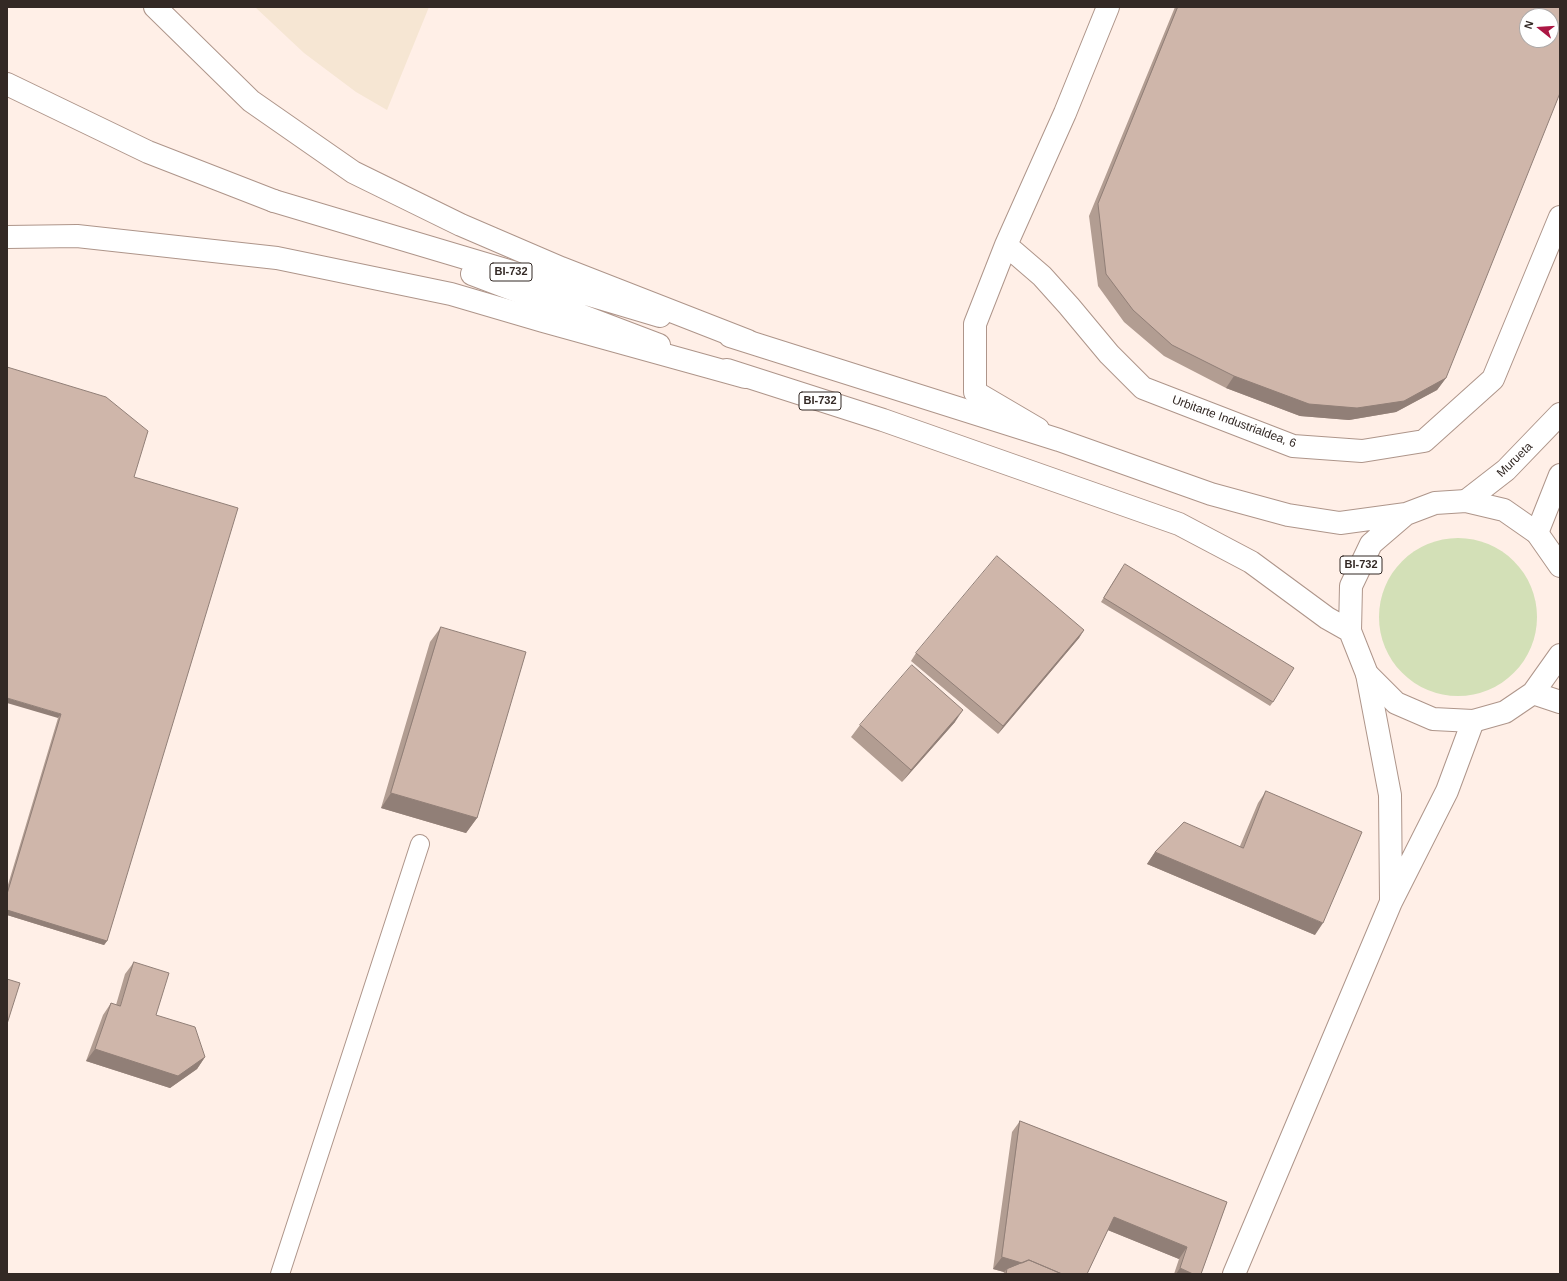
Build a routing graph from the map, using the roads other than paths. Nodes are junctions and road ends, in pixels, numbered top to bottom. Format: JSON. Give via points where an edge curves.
{"nodes":[{"id":1,"x":155,"y":7,"type":"edge"},
{"id":2,"x":1108,"y":7,"type":"edge"},
{"id":3,"x":7,"y":84,"type":"edge"},
{"id":4,"x":274,"y":201,"type":"junction"},
{"id":5,"x":1560,"y":217,"type":"edge"},
{"id":6,"x":7,"y":237,"type":"edge"},
{"id":7,"x":1006,"y":245,"type":"junction"},
{"id":8,"x":748,"y":341,"type":"junction"},
{"id":9,"x":745,"y":377,"type":"junction"},
{"id":10,"x":1560,"y":414,"type":"edge"},
{"id":11,"x":1058,"y":440,"type":"junction"},
{"id":12,"x":1560,"y":475,"type":"edge"},
{"id":13,"x":1466,"y":501,"type":"junction"},
{"id":14,"x":1406,"y":514,"type":"junction"},
{"id":15,"x":1537,"y":533,"type":"junction"},
{"id":16,"x":1559,"y":566,"type":"edge"},
{"id":17,"x":1350,"y":631,"type":"junction"},
{"id":18,"x":1560,"y":655,"type":"edge"},
{"id":19,"x":1367,"y":674,"type":"junction"},
{"id":20,"x":1533,"y":694,"type":"junction"},
{"id":21,"x":1560,"y":702,"type":"edge"},
{"id":22,"x":1473,"y":721,"type":"junction"},
{"id":23,"x":420,"y":844,"type":"dead end"},
{"id":24,"x":1391,"y":902,"type":"junction"},
{"id":25,"x":280,"y":1274,"type":"edge"},
{"id":26,"x":1234,"y":1274,"type":"edge"}],
"edges":[{"from":1,"to":8,"type":"main road","via":[[251,101],[353,172],[461,225],[561,268]]},
{"from":2,"to":7,"type":"main road","via":[[1065,113]]},
{"from":3,"to":4,"type":"main road","via":[[148,152]]},
{"from":4,"to":8,"type":"main road","number":"BI-732"},
{"from":4,"to":9,"type":"main road","number":"BI-732"},
{"from":5,"to":7,"type":"main road","name":"Urbitarte Industrialdea, 6","via":[[1493,380],[1424,441],[1362,451],[1293,446],[1143,388],[1109,354],[1042,276]]},
{"from":6,"to":9,"type":"main road","via":[[77,236],[277,258],[451,294]]},
{"from":7,"to":11,"type":"main road","via":[[975,324],[975,392]]},
{"from":8,"to":11,"type":"main road","number":"BI-732"},
{"from":9,"to":17,"type":"main road","number":"BI-732","via":[[883,420],[1179,524],[1250,562],[1327,618]]},
{"from":10,"to":13,"type":"main road","name":"Murueta","via":[[1506,470]]},
{"from":11,"to":14,"type":"main road","number":"BI-732","via":[[1211,494],[1288,515],[1340,523]]},
{"from":12,"to":15,"type":"main road"},
{"from":13,"to":14,"type":"main road","number":"BI-732","via":[[1434,503]]},
{"from":13,"to":15,"type":"main road","number":"BI-732","via":[[1504,510]]},
{"from":14,"to":17,"type":"main road","number":"BI-732","via":[[1371,544],[1351,586]]},
{"from":15,"to":16,"type":"main road","number":"BI-732"},
{"from":17,"to":19,"type":"main road","number":"BI-732"},
{"from":18,"to":20,"type":"main road","number":"BI-732"},
{"from":19,"to":22,"type":"main road","number":"BI-732","via":[[1396,703],[1414,711],[1433,719]]},
{"from":19,"to":24,"type":"main road","via":[[1390,795]]},
{"from":20,"to":21,"type":"main road"},
{"from":20,"to":22,"type":"main road","number":"BI-732","via":[[1505,712]]},
{"from":22,"to":24,"type":"main road","via":[[1447,792]]},
{"from":23,"to":25,"type":"lane"},
{"from":24,"to":26,"type":"main road"}]}
